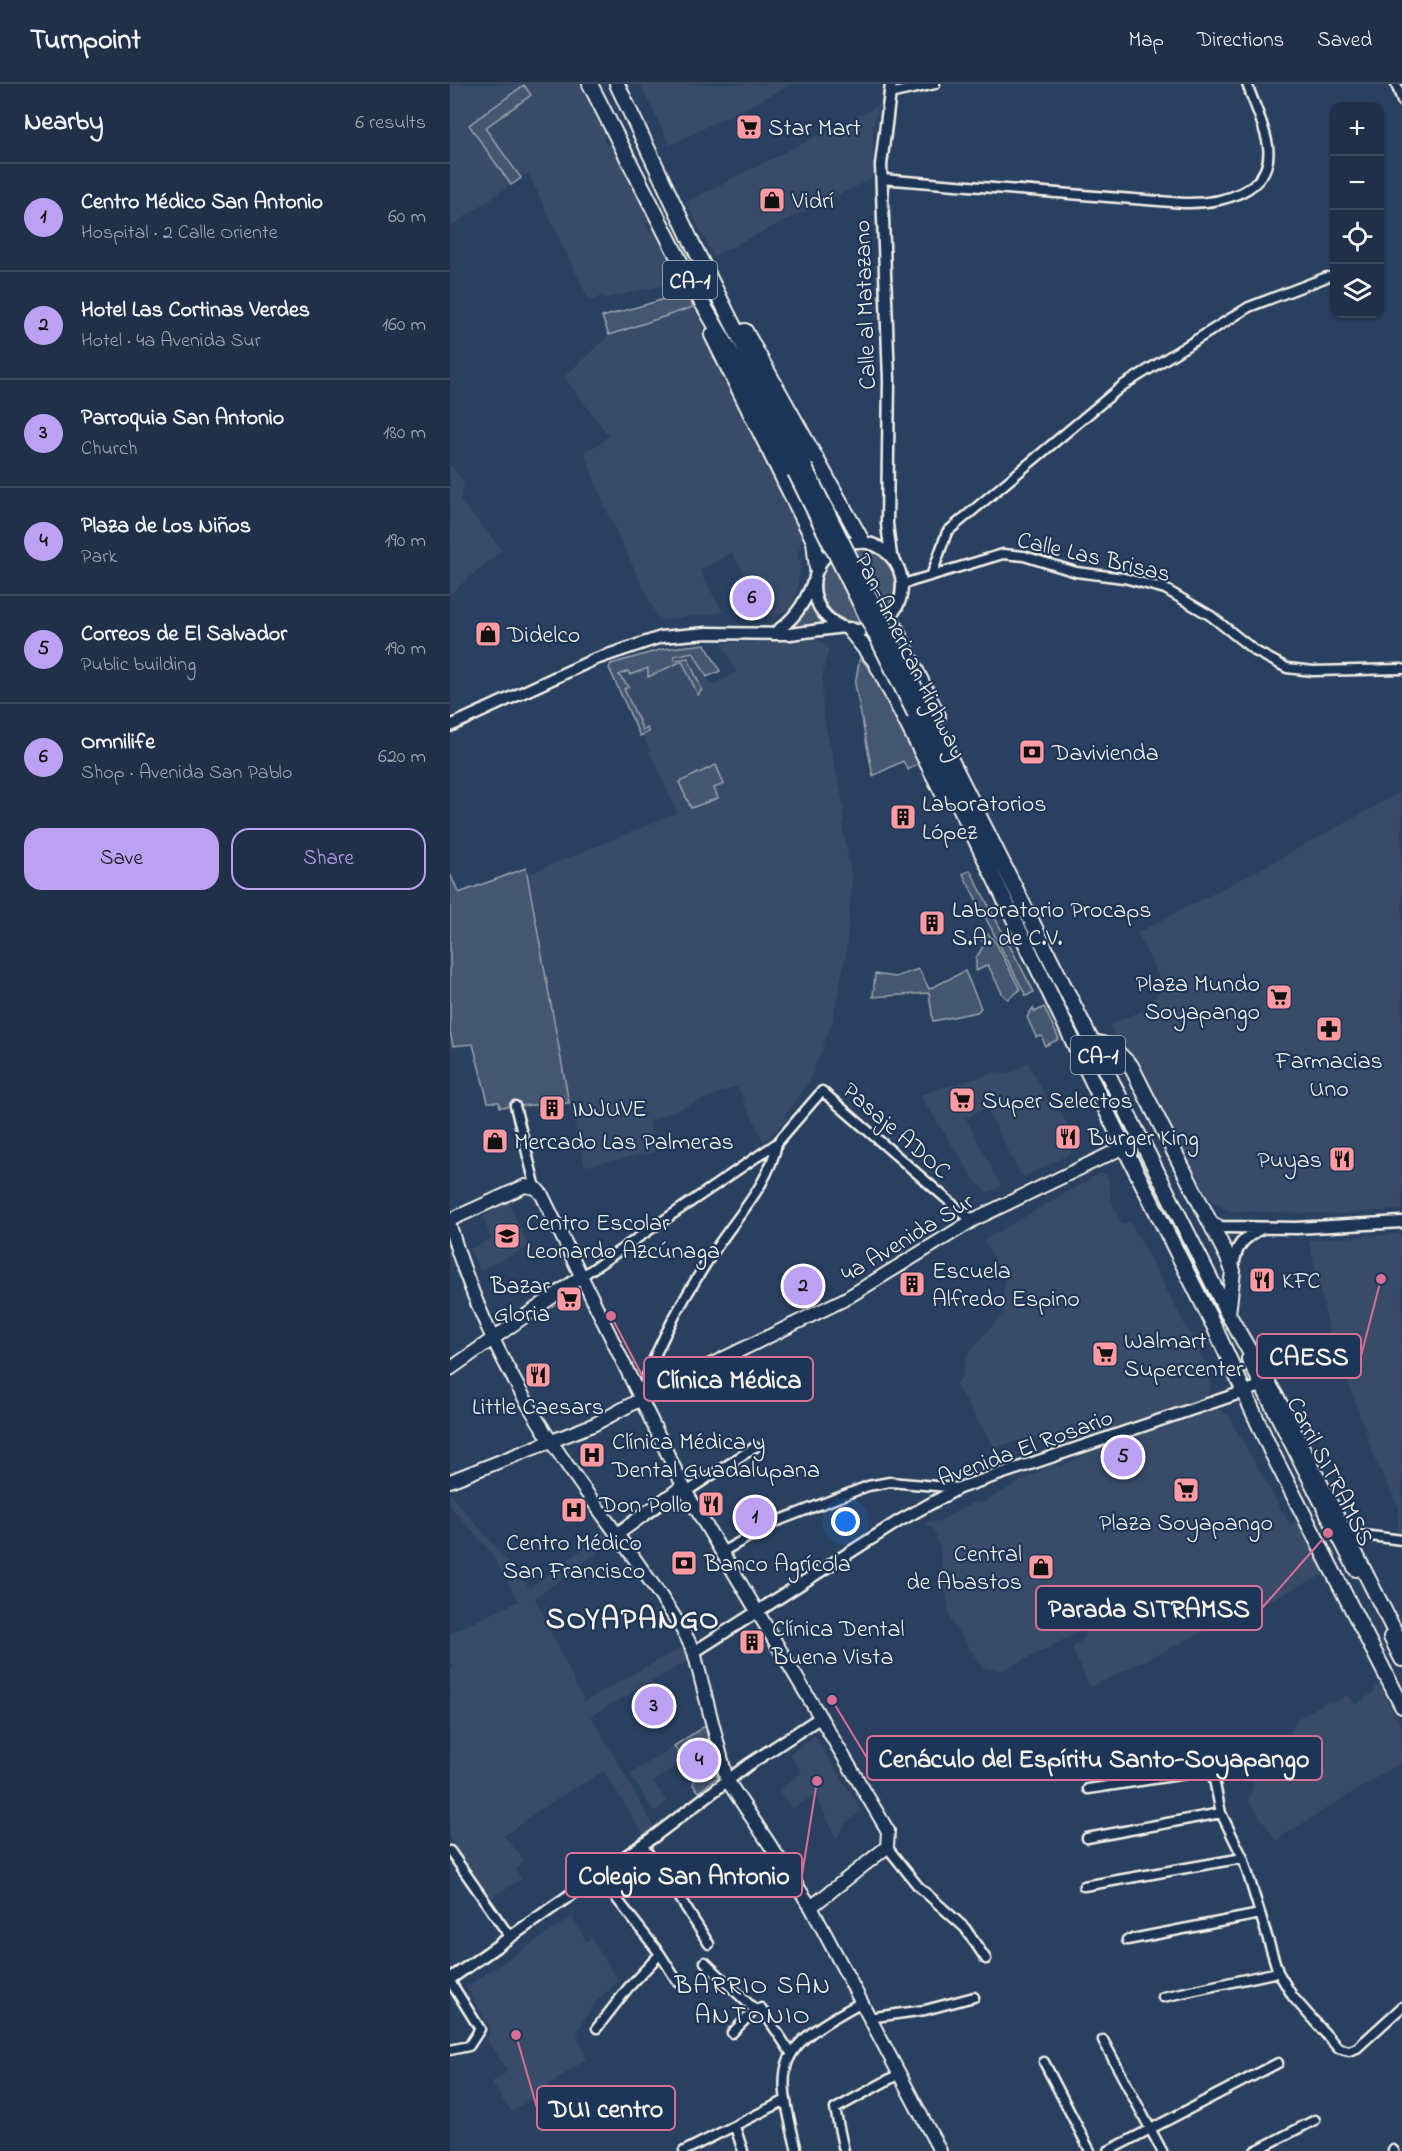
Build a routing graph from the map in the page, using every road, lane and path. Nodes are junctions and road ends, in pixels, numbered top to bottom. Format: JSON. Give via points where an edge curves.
{"nodes":[{"id":1,"x":590,"y":84,"type":"edge"},
{"id":2,"x":617,"y":84,"type":"edge"},
{"id":3,"x":935,"y":84,"type":"edge"},
{"id":4,"x":1247,"y":84,"type":"edge"},
{"id":5,"x":1396,"y":84,"type":"edge"},
{"id":6,"x":890,"y":89,"type":"edge"},
{"id":7,"x":1402,"y":101,"type":"edge"},
{"id":8,"x":881,"y":179,"type":"junction"},
{"id":9,"x":693,"y":245,"type":"junction"},
{"id":10,"x":1327,"y":277,"type":"dead end"},
{"id":11,"x":694,"y":289,"type":"junction"},
{"id":12,"x":800,"y":470,"type":"junction"},
{"id":13,"x":887,"y":524,"type":"junction"},
{"id":14,"x":867,"y":542,"type":"junction"},
{"id":15,"x":891,"y":556,"type":"junction"},
{"id":16,"x":816,"y":573,"type":"junction"},
{"id":17,"x":932,"y":574,"type":"junction"},
{"id":18,"x":903,"y":584,"type":"junction"},
{"id":19,"x":890,"y":617,"type":"junction"},
{"id":20,"x":846,"y":629,"type":"junction"},
{"id":21,"x":772,"y":634,"type":"junction"},
{"id":22,"x":1402,"y":669,"type":"edge"},
{"id":23,"x":920,"y":711,"type":"junction"},
{"id":24,"x":450,"y":726,"type":"edge"},
{"id":25,"x":1014,"y":887,"type":"junction"},
{"id":26,"x":1003,"y":897,"type":"junction"},
{"id":27,"x":1091,"y":1041,"type":"junction"},
{"id":28,"x":514,"y":1106,"type":"dead end"},
{"id":29,"x":777,"y":1143,"type":"junction"},
{"id":30,"x":1124,"y":1146,"type":"junction"},
{"id":31,"x":531,"y":1187,"type":"junction"},
{"id":32,"x":975,"y":1219,"type":"junction"},
{"id":33,"x":450,"y":1220,"type":"edge"},
{"id":34,"x":1211,"y":1222,"type":"junction"},
{"id":35,"x":1402,"y":1222,"type":"edge"},
{"id":36,"x":450,"y":1226,"type":"edge"},
{"id":37,"x":1263,"y":1228,"type":"junction"},
{"id":38,"x":1233,"y":1271,"type":"junction"},
{"id":39,"x":582,"y":1276,"type":"junction"},
{"id":40,"x":1228,"y":1314,"type":"junction"},
{"id":41,"x":1239,"y":1334,"type":"junction"},
{"id":42,"x":493,"y":1339,"type":"junction"},
{"id":43,"x":450,"y":1368,"type":"edge"},
{"id":44,"x":1261,"y":1386,"type":"junction"},
{"id":45,"x":1244,"y":1392,"type":"junction"},
{"id":46,"x":639,"y":1400,"type":"junction"},
{"id":47,"x":1260,"y":1427,"type":"junction"},
{"id":48,"x":552,"y":1442,"type":"junction"},
{"id":49,"x":755,"y":1447,"type":"dead end"},
{"id":50,"x":450,"y":1481,"type":"edge"},
{"id":51,"x":960,"y":1488,"type":"junction"},
{"id":52,"x":684,"y":1489,"type":"junction"},
{"id":53,"x":616,"y":1535,"type":"junction"},
{"id":54,"x":1348,"y":1538,"type":"junction"},
{"id":55,"x":1402,"y":1540,"type":"edge"},
{"id":56,"x":722,"y":1552,"type":"junction"},
{"id":57,"x":757,"y":1610,"type":"junction"},
{"id":58,"x":1402,"y":1646,"type":"edge"},
{"id":59,"x":694,"y":1652,"type":"junction"},
{"id":60,"x":1402,"y":1659,"type":"edge"},
{"id":61,"x":1402,"y":1694,"type":"edge"},
{"id":62,"x":1402,"y":1706,"type":"edge"},
{"id":63,"x":821,"y":1717,"type":"junction"},
{"id":64,"x":1223,"y":1763,"type":"dead end"},
{"id":65,"x":1212,"y":1770,"type":"junction"},
{"id":66,"x":728,"y":1780,"type":"junction"},
{"id":67,"x":1088,"y":1789,"type":"dead end"},
{"id":68,"x":1221,"y":1813,"type":"junction"},
{"id":69,"x":1087,"y":1838,"type":"dead end"},
{"id":70,"x":642,"y":1845,"type":"junction"},
{"id":71,"x":886,"y":1847,"type":"junction"},
{"id":72,"x":450,"y":1851,"type":"edge"},
{"id":73,"x":1243,"y":1858,"type":"junction"},
{"id":74,"x":600,"y":1876,"type":"junction"},
{"id":75,"x":1084,"y":1886,"type":"dead end"},
{"id":76,"x":811,"y":1907,"type":"junction"},
{"id":77,"x":1260,"y":1914,"type":"junction"},
{"id":78,"x":510,"y":1937,"type":"junction"},
{"id":79,"x":1127,"y":1940,"type":"dead end"},
{"id":80,"x":709,"y":1944,"type":"dead end"},
{"id":81,"x":660,"y":1954,"type":"junction"},
{"id":82,"x":986,"y":1959,"type":"dead end"},
{"id":83,"x":705,"y":1962,"type":"dead end"},
{"id":84,"x":1278,"y":1972,"type":"junction"},
{"id":85,"x":450,"y":1980,"type":"edge"},
{"id":86,"x":677,"y":1981,"type":"dead end"},
{"id":87,"x":974,"y":1997,"type":"dead end"},
{"id":88,"x":1163,"y":1997,"type":"dead end"},
{"id":89,"x":860,"y":2003,"type":"junction"},
{"id":90,"x":1402,"y":2007,"type":"edge"},
{"id":91,"x":755,"y":2010,"type":"junction"},
{"id":92,"x":869,"y":2021,"type":"junction"},
{"id":93,"x":597,"y":2028,"type":"dead end"},
{"id":94,"x":732,"y":2033,"type":"dead end"},
{"id":95,"x":1103,"y":2040,"type":"dead end"},
{"id":96,"x":450,"y":2050,"type":"edge"},
{"id":97,"x":791,"y":2053,"type":"junction"},
{"id":98,"x":1044,"y":2062,"type":"dead end"},
{"id":99,"x":1278,"y":2063,"type":"dead end"},
{"id":100,"x":899,"y":2074,"type":"junction"},
{"id":101,"x":784,"y":2102,"type":"junction"},
{"id":102,"x":1315,"y":2120,"type":"dead end"},
{"id":103,"x":735,"y":2127,"type":"junction"},
{"id":104,"x":1150,"y":2129,"type":"junction"},
{"id":105,"x":684,"y":2151,"type":"edge"},
{"id":106,"x":743,"y":2151,"type":"edge"},
{"id":107,"x":797,"y":2151,"type":"edge"},
{"id":108,"x":844,"y":2151,"type":"edge"},
{"id":109,"x":940,"y":2151,"type":"edge"},
{"id":110,"x":1090,"y":2151,"type":"edge"},
{"id":111,"x":1108,"y":2151,"type":"edge"},
{"id":112,"x":1162,"y":2151,"type":"edge"},
{"id":113,"x":1255,"y":2151,"type":"edge"}],
"edges":[{"from":1,"to":11,"type":"main road","name":"Pan-American Highway","number":"CA-1"},
{"from":2,"to":9,"type":"main road","name":"Pan-American Highway","number":"CA-1"},
{"from":3,"to":6,"type":"street"},
{"from":4,"to":8,"type":"street","via":[[1268,144],[1269,159],[1254,183],[1227,200],[1184,204]]},
{"from":5,"to":7,"type":"street"},
{"from":6,"to":8,"type":"street","name":"Calle al Matazano"},
{"from":8,"to":13,"type":"street","name":"Calle al Matazano","via":[[889,380]]},
{"from":9,"to":12,"type":"main road","name":"Pan-American Highway","number":"CA-1"},
{"from":9,"to":14,"type":"main road"},
{"from":10,"to":17,"type":"street","via":[[1249,307],[1122,386],[947,532]]},
{"from":11,"to":12,"type":"main road","name":"Pan-American Highway","number":"CA-1"},
{"from":11,"to":16,"type":"main road","via":[[698,308],[814,541]]},
{"from":12,"to":23,"type":"main road","name":"Pan-American Highway","number":"CA-1","bridge":true},
{"from":13,"to":14,"type":"street"},
{"from":13,"to":15,"type":"street","name":"Calle al Matazano"},
{"from":14,"to":15,"type":"street"},
{"from":14,"to":16,"type":"street","via":[[846,543],[831,549]]},
{"from":15,"to":18,"type":"street"},
{"from":16,"to":20,"type":"street","via":[[814,592],[819,607],[829,620]]},
{"from":16,"to":21,"type":"street","via":[[799,611]]},
{"from":17,"to":18,"type":"street","name":"Calle Las Brisas"},
{"from":17,"to":22,"type":"street","name":"Calle Las Brisas","via":[[948,573],[1003,554],[1024,556],[1076,572],[1124,578],[1165,589],[1211,616],[1255,651],[1287,668]]},
{"from":18,"to":19,"type":"street"},
{"from":19,"to":20,"type":"street","via":[[876,627]]},
{"from":19,"to":25,"type":"main road","via":[[992,825]]},
{"from":20,"to":21,"type":"street"},
{"from":20,"to":26,"type":"main road","via":[[875,661],[985,876]]},
{"from":21,"to":24,"type":"street","via":[[661,637],[592,660]]},
{"from":23,"to":25,"type":"main road","name":"Pan-American Highway","number":"CA-1"},
{"from":23,"to":26,"type":"main road","name":"Pan-American Highway","number":"CA-1"},
{"from":25,"to":27,"type":"main road","name":"Pan-American Highway","number":"CA-1"},
{"from":26,"to":30,"type":"main road","name":"Pan-American Highway","number":"CA-1"},
{"from":27,"to":34,"type":"main road","via":[[1112,1047],[1131,1066]]},
{"from":27,"to":40,"type":"main road","name":"Pan-American Highway","number":"CA-1"},
{"from":28,"to":31,"type":"street"},
{"from":29,"to":32,"type":"street","name":"Pasaje ADOC","via":[[823,1092],[965,1215]]},
{"from":29,"to":39,"type":"street"},
{"from":29,"to":46,"type":"street","via":[[768,1172],[714,1251],[679,1312],[646,1377]]},
{"from":30,"to":32,"type":"main road","name":"4a Avenida Sur"},
{"from":30,"to":45,"type":"main road","name":"Pan-American Highway","number":"CA-1"},
{"from":31,"to":33,"type":"main road"},
{"from":31,"to":39,"type":"main road","via":[[545,1200]]},
{"from":32,"to":46,"type":"main road","name":"4a Avenida Sur","via":[[837,1303]]},
{"from":34,"to":37,"type":"street","via":[[1221,1227]]},
{"from":34,"to":38,"type":"main road"},
{"from":35,"to":37,"type":"street"},
{"from":36,"to":42,"type":"main road","via":[[466,1280]]},
{"from":37,"to":38,"type":"street","via":[[1241,1241]]},
{"from":38,"to":40,"type":"main road"},
{"from":39,"to":42,"type":"main road"},
{"from":39,"to":46,"type":"main road"},
{"from":40,"to":41,"type":"main road","name":"Pan-American Highway","number":"CA-1"},
{"from":41,"to":44,"type":"main road","name":"Carril SITRAMSS"},
{"from":41,"to":54,"type":"main road","name":"Pan-American Highway","number":"CA-1","via":[[1278,1400]]},
{"from":42,"to":43,"type":"main road"},
{"from":42,"to":48,"type":"main road"},
{"from":44,"to":45,"type":"street","name":"Avenida El Rosario"},
{"from":44,"to":60,"type":"main road","name":"Carril SITRAMSS"},
{"from":45,"to":47,"type":"main road","name":"Pan-American Highway","number":"CA-1"},
{"from":45,"to":51,"type":"street","name":"Avenida El Rosario"},
{"from":46,"to":48,"type":"main road","name":"4a Avenida Sur","via":[[595,1425]]},
{"from":46,"to":52,"type":"main road"},
{"from":47,"to":61,"type":"main road","name":"Carril SITRAMSS","via":[[1278,1454]]},
{"from":47,"to":62,"type":"main road","name":"Pan-American Highway","number":"CA-1"},
{"from":48,"to":50,"type":"main road","name":"4a Avenida Sur"},
{"from":48,"to":53,"type":"main road"},
{"from":49,"to":52,"type":"street"},
{"from":51,"to":56,"type":"street","via":[[890,1482],[868,1486],[775,1522]]},
{"from":51,"to":57,"type":"street","name":"Avenida El Rosario"},
{"from":52,"to":53,"type":"main road"},
{"from":52,"to":56,"type":"main road"},
{"from":53,"to":59,"type":"main road","via":[[674,1615]]},
{"from":54,"to":55,"type":"street","via":[[1363,1535]]},
{"from":54,"to":58,"type":"main road","name":"Pan-American Highway","number":"CA-1"},
{"from":56,"to":57,"type":"main road"},
{"from":57,"to":59,"type":"street","name":"Avenida El Rosario"},
{"from":57,"to":63,"type":"main road"},
{"from":59,"to":66,"type":"main road"},
{"from":63,"to":66,"type":"street"},
{"from":63,"to":71,"type":"main road","via":[[888,1831]]},
{"from":64,"to":65,"type":"street"},
{"from":65,"to":67,"type":"street"},
{"from":65,"to":68,"type":"street"},
{"from":66,"to":70,"type":"street"},
{"from":66,"to":76,"type":"main road"},
{"from":68,"to":69,"type":"street"},
{"from":68,"to":73,"type":"street"},
{"from":70,"to":74,"type":"street"},
{"from":70,"to":80,"type":"street"},
{"from":71,"to":76,"type":"main road"},
{"from":71,"to":82,"type":"street","via":[[918,1886],[965,1928]]},
{"from":72,"to":78,"type":"street"},
{"from":73,"to":75,"type":"street"},
{"from":73,"to":77,"type":"street"},
{"from":74,"to":78,"type":"street"},
{"from":74,"to":81,"type":"street"},
{"from":76,"to":89,"type":"main road"},
{"from":77,"to":79,"type":"street"},
{"from":77,"to":84,"type":"street"},
{"from":78,"to":85,"type":"street"},
{"from":81,"to":86,"type":"street"},
{"from":81,"to":93,"type":"street"},
{"from":83,"to":91,"type":"street"},
{"from":84,"to":88,"type":"street"},
{"from":84,"to":90,"type":"street","via":[[1293,1998],[1338,2048],[1357,2048]]},
{"from":85,"to":96,"type":"street","via":[[480,2029],[469,2046]]},
{"from":87,"to":92,"type":"street"},
{"from":89,"to":92,"type":"main road"},
{"from":89,"to":97,"type":"street","via":[[826,2022]]},
{"from":91,"to":94,"type":"street"},
{"from":91,"to":97,"type":"street","via":[[761,2008],[766,2013]]},
{"from":92,"to":100,"type":"main road"},
{"from":95,"to":104,"type":"street"},
{"from":97,"to":101,"type":"street","via":[[783,2070]]},
{"from":98,"to":110,"type":"street"},
{"from":99,"to":104,"type":"street"},
{"from":100,"to":108,"type":"street","via":[[835,2109]]},
{"from":100,"to":109,"type":"main road"},
{"from":101,"to":103,"type":"street"},
{"from":101,"to":107,"type":"street"},
{"from":102,"to":113,"type":"street"},
{"from":103,"to":105,"type":"street"},
{"from":103,"to":106,"type":"street"},
{"from":104,"to":111,"type":"street"},
{"from":104,"to":112,"type":"street"}]}
